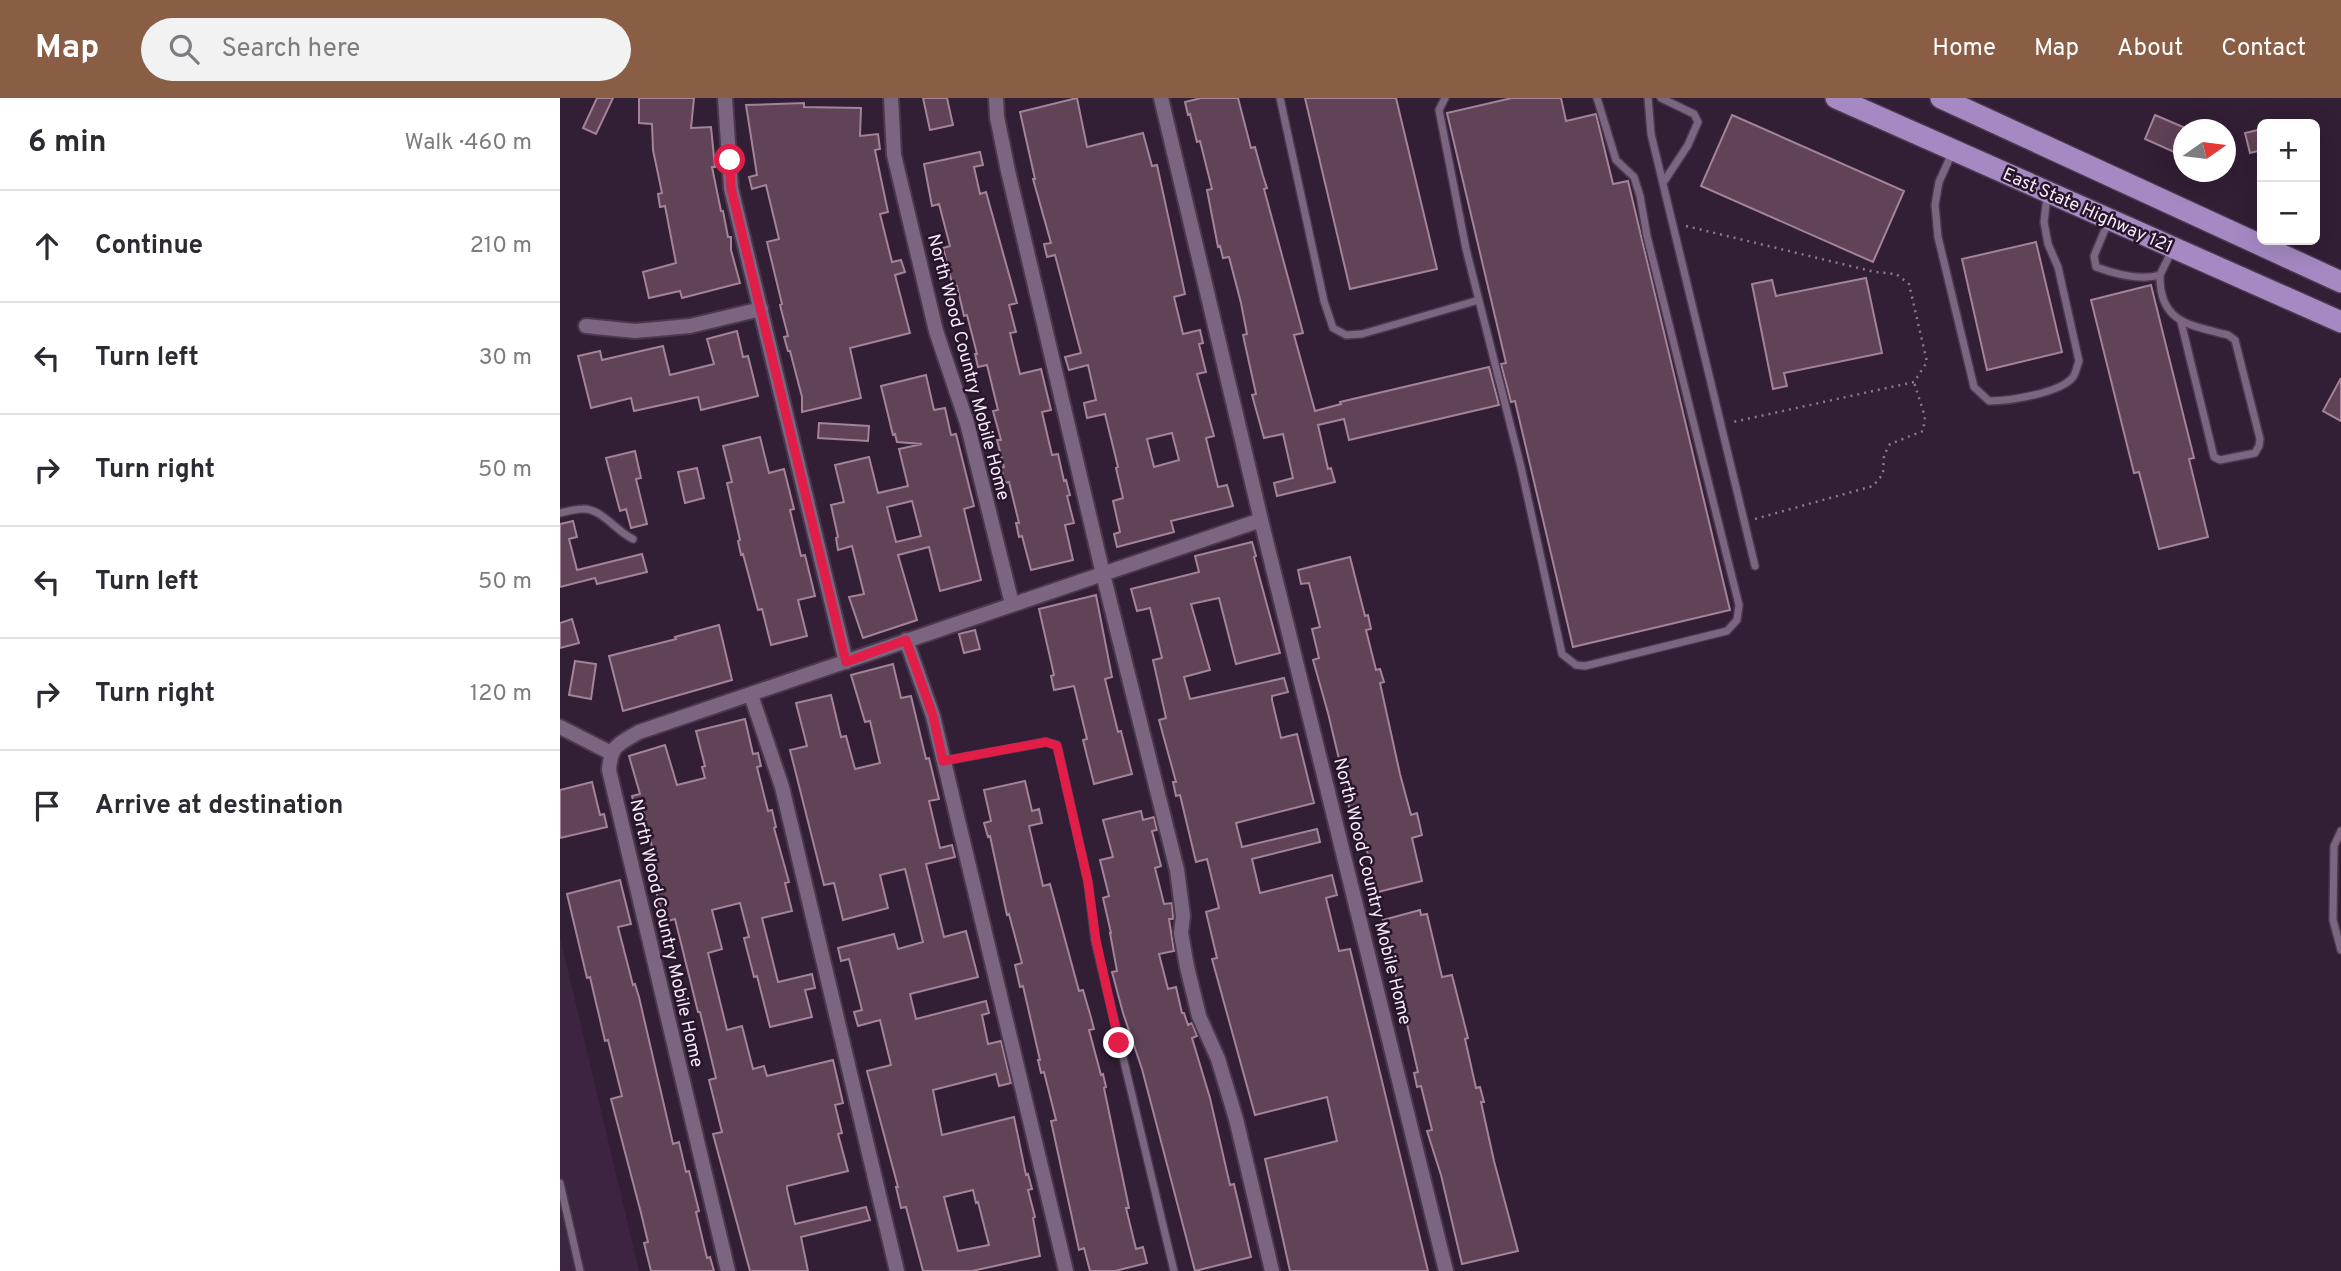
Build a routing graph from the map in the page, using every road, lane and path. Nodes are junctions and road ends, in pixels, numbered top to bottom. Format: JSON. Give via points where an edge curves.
{"nodes":[{"id":1,"x":725,"y":98,"type":"edge"},
{"id":2,"x":891,"y":98,"type":"edge"},
{"id":3,"x":996,"y":98,"type":"edge"},
{"id":4,"x":1161,"y":98,"type":"edge"},
{"id":5,"x":1280,"y":98,"type":"edge"},
{"id":6,"x":1434,"y":98,"type":"edge"},
{"id":7,"x":1445,"y":98,"type":"edge"},
{"id":8,"x":1597,"y":98,"type":"edge"},
{"id":9,"x":1648,"y":98,"type":"edge"},
{"id":10,"x":1661,"y":98,"type":"edge"},
{"id":11,"x":1836,"y":98,"type":"edge"},
{"id":12,"x":1941,"y":98,"type":"edge"},
{"id":13,"x":1439,"y":110,"type":"junction"},
{"id":14,"x":1953,"y":150,"type":"junction"},
{"id":15,"x":1663,"y":183,"type":"junction"},
{"id":16,"x":2048,"y":192,"type":"junction"},
{"id":17,"x":2109,"y":219,"type":"junction"},
{"id":18,"x":1673,"y":223,"type":"junction"},
{"id":19,"x":2173,"y":248,"type":"junction"},
{"id":20,"x":2160,"y":275,"type":"junction"},
{"id":21,"x":2341,"y":282,"type":"edge"},
{"id":22,"x":1479,"y":300,"type":"junction"},
{"id":23,"x":761,"y":309,"type":"junction"},
{"id":24,"x":2181,"y":322,"type":"junction"},
{"id":25,"x":2341,"y":322,"type":"edge"},
{"id":26,"x":586,"y":326,"type":"dead end"},
{"id":27,"x":1914,"y":382,"type":"junction"},
{"id":28,"x":1721,"y":425,"type":"junction"},
{"id":29,"x":560,"y":513,"type":"edge"},
{"id":30,"x":1261,"y":520,"type":"junction"},
{"id":31,"x":1744,"y":522,"type":"junction"},
{"id":32,"x":633,"y":539,"type":"dead end"},
{"id":33,"x":1755,"y":566,"type":"dead end"},
{"id":34,"x":1103,"y":574,"type":"junction"},
{"id":35,"x":1012,"y":604,"type":"junction"},
{"id":36,"x":906,"y":640,"type":"junction"},
{"id":37,"x":846,"y":662,"type":"junction"},
{"id":38,"x":751,"y":695,"type":"junction"},
{"id":39,"x":560,"y":727,"type":"edge"},
{"id":40,"x":611,"y":754,"type":"junction"},
{"id":41,"x":943,"y":761,"type":"junction"},
{"id":42,"x":2341,"y":831,"type":"edge"},
{"id":43,"x":2341,"y":950,"type":"edge"},
{"id":44,"x":560,"y":1183,"type":"edge"},
{"id":45,"x":580,"y":1271,"type":"edge"},
{"id":46,"x":728,"y":1271,"type":"edge"},
{"id":47,"x":897,"y":1271,"type":"edge"},
{"id":48,"x":1066,"y":1271,"type":"edge"},
{"id":49,"x":1174,"y":1271,"type":"edge"},
{"id":50,"x":1272,"y":1271,"type":"edge"},
{"id":51,"x":1446,"y":1271,"type":"edge"}],
"edges":[{"from":1,"to":23,"type":"street","via":[[731,188]]},
{"from":2,"to":35,"type":"street","name":"North Wood Country Mobile Home","via":[[894,155],[936,331],[967,423]]},
{"from":3,"to":34,"type":"street","via":[[1008,171]]},
{"from":4,"to":30,"type":"street","name":"North Wood Country Mobile Home"},
{"from":5,"to":22,"type":"lane","via":[[1334,328],[1346,335],[1362,334]]},
{"from":6,"to":13,"type":"lane"},
{"from":7,"to":13,"type":"lane"},
{"from":8,"to":22,"type":"lane","via":[[1616,160],[1634,177],[1640,196],[1739,605],[1737,620],[1727,632],[1585,666],[1562,654]]},
{"from":9,"to":15,"type":"lane"},
{"from":10,"to":15,"type":"lane","via":[[1693,114],[1698,122]]},
{"from":11,"to":14,"type":"main road","name":"East State Highway 121"},
{"from":12,"to":21,"type":"main road"},
{"from":13,"to":22,"type":"lane"},
{"from":14,"to":16,"type":"main road","name":"East State Highway 121"},
{"from":14,"to":16,"type":"lane","via":[[1935,205],[1938,237],[1974,387],[1989,401],[2062,387],[2074,376],[2079,361],[2058,267],[2048,244],[2044,222]]},
{"from":15,"to":18,"type":"lane"},
{"from":16,"to":17,"type":"main road","name":"East State Highway 121"},
{"from":17,"to":19,"type":"main road","name":"East State Highway 121"},
{"from":17,"to":20,"type":"lane","via":[[2094,256],[2096,267],[2149,278]]},
{"from":18,"to":27,"type":"path","via":[[1896,274],[1909,284],[1927,362]]},
{"from":18,"to":28,"type":"lane"},
{"from":19,"to":20,"type":"lane"},
{"from":19,"to":25,"type":"main road","name":"East State Highway 121"},
{"from":20,"to":24,"type":"lane","via":[[2167,310]]},
{"from":23,"to":26,"type":"street","via":[[690,326],[635,331]]},
{"from":23,"to":37,"type":"street"},
{"from":24,"to":24,"type":"lane","via":[[2235,340],[2260,439],[2255,453],[2220,460],[2214,457]]},
{"from":27,"to":28,"type":"path"},
{"from":27,"to":31,"type":"path","via":[[1925,417],[1923,432],[1890,444],[1883,474],[1873,486]]},
{"from":28,"to":31,"type":"lane"},
{"from":29,"to":32,"type":"lane","via":[[587,508]]},
{"from":30,"to":34,"type":"street"},
{"from":30,"to":51,"type":"street","name":"North Wood Country Mobile Home"},
{"from":31,"to":33,"type":"lane"},
{"from":34,"to":35,"type":"street"},
{"from":34,"to":50,"type":"street","via":[[1177,870],[1187,967],[1199,1016],[1236,1119]]},
{"from":35,"to":36,"type":"street"},
{"from":36,"to":37,"type":"street"},
{"from":36,"to":41,"type":"street","via":[[933,716]]},
{"from":37,"to":38,"type":"street"},
{"from":38,"to":40,"type":"street","via":[[639,732]]},
{"from":38,"to":47,"type":"street","via":[[782,787]]},
{"from":39,"to":40,"type":"street"},
{"from":40,"to":46,"type":"street","name":"North Wood Country Mobile Home","via":[[609,770]]},
{"from":41,"to":48,"type":"street"},
{"from":41,"to":49,"type":"lane","via":[[1046,742],[1057,746],[1088,882],[1096,940]]},
{"from":42,"to":43,"type":"lane","via":[[2334,846],[2333,920]]},
{"from":44,"to":45,"type":"lane"}]}
